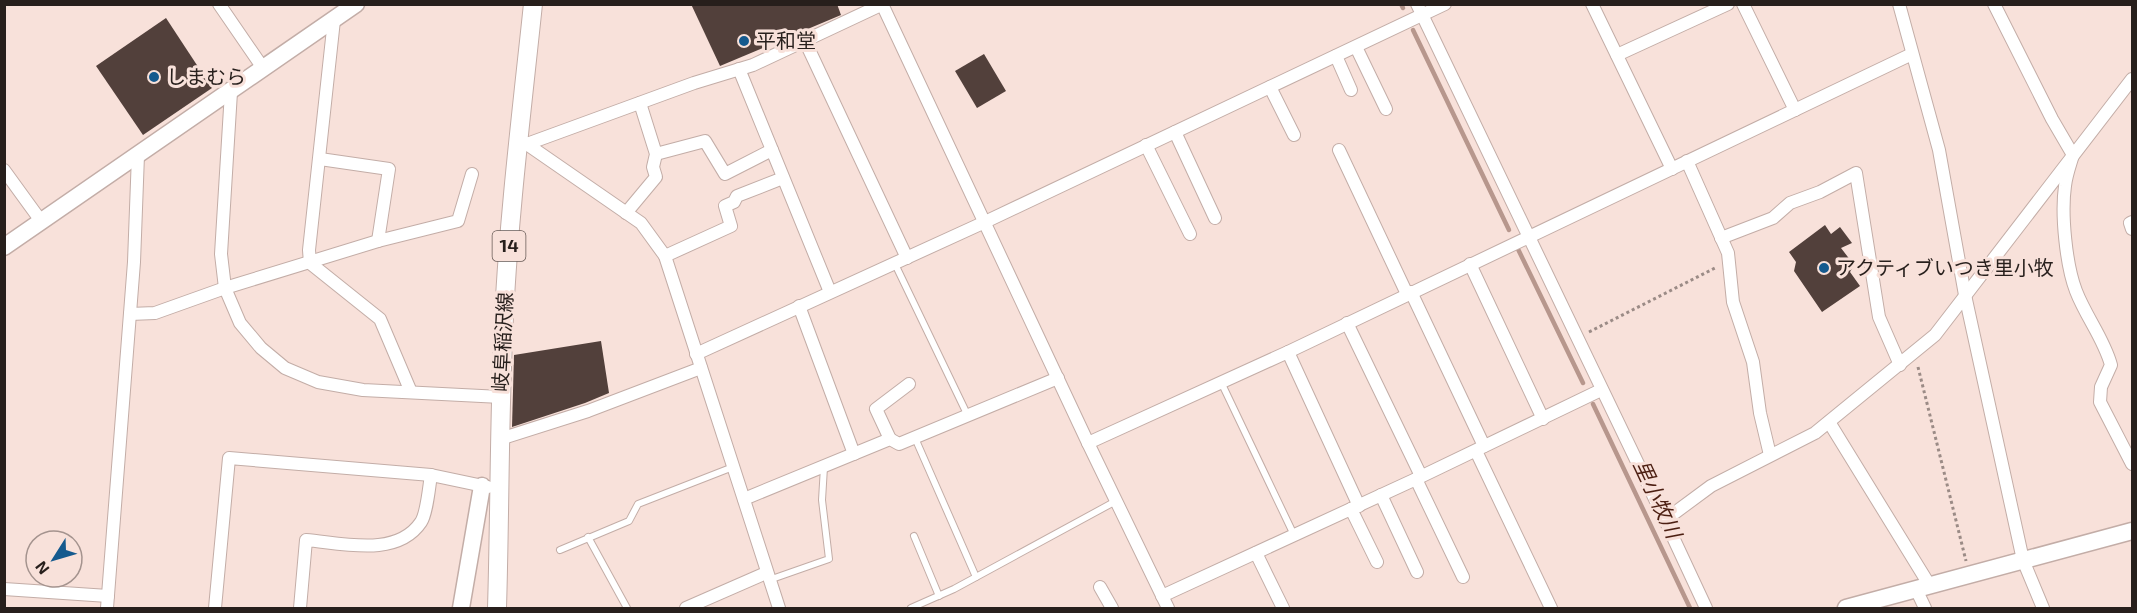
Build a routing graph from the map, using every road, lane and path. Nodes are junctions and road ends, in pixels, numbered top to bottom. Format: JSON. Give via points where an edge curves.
{"nodes":[{"id":1,"x":219,"y":4,"type":"edge"},
{"id":2,"x":356,"y":4,"type":"edge"},
{"id":3,"x":532,"y":4,"type":"edge"},
{"id":4,"x":1445,"y":4,"type":"edge"},
{"id":5,"x":1592,"y":4,"type":"edge"},
{"id":6,"x":1728,"y":4,"type":"edge"},
{"id":7,"x":1743,"y":4,"type":"edge"},
{"id":8,"x":1899,"y":4,"type":"edge"},
{"id":9,"x":1994,"y":4,"type":"edge"},
{"id":10,"x":882,"y":5,"type":"edge"},
{"id":11,"x":1420,"y":10,"type":"edge"},
{"id":12,"x":334,"y":20,"type":"junction"},
{"id":13,"x":805,"y":41,"type":"junction"},
{"id":14,"x":1356,"y":47,"type":"junction"},
{"id":15,"x":1912,"y":54,"type":"junction"},
{"id":16,"x":1336,"y":56,"type":"junction"},
{"id":17,"x":1617,"y":56,"type":"junction"},
{"id":18,"x":263,"y":68,"type":"junction"},
{"id":19,"x":739,"y":69,"type":"junction"},
{"id":20,"x":2133,"y":79,"type":"edge"},
{"id":21,"x":1270,"y":87,"type":"junction"},
{"id":22,"x":1351,"y":90,"type":"dead end"},
{"id":23,"x":231,"y":92,"type":"junction"},
{"id":24,"x":640,"y":102,"type":"junction"},
{"id":25,"x":1386,"y":109,"type":"dead end"},
{"id":26,"x":1795,"y":110,"type":"junction"},
{"id":27,"x":1175,"y":132,"type":"junction"},
{"id":28,"x":1294,"y":135,"type":"dead end"},
{"id":29,"x":523,"y":141,"type":"junction"},
{"id":30,"x":1146,"y":145,"type":"junction"},
{"id":31,"x":772,"y":150,"type":"junction"},
{"id":32,"x":1339,"y":150,"type":"dead end"},
{"id":33,"x":656,"y":154,"type":"junction"},
{"id":34,"x":138,"y":155,"type":"junction"},
{"id":35,"x":2073,"y":155,"type":"junction"},
{"id":36,"x":320,"y":159,"type":"junction"},
{"id":37,"x":1687,"y":161,"type":"junction"},
{"id":38,"x":1672,"y":169,"type":"junction"},
{"id":39,"x":4,"y":170,"type":"edge"},
{"id":40,"x":472,"y":174,"type":"dead end"},
{"id":41,"x":783,"y":178,"type":"junction"},
{"id":42,"x":626,"y":213,"type":"junction"},
{"id":43,"x":1215,"y":218,"type":"dead end"},
{"id":44,"x":41,"y":221,"type":"junction"},
{"id":45,"x":984,"y":222,"type":"junction"},
{"id":46,"x":2133,"y":222,"type":"edge"},
{"id":47,"x":2133,"y":230,"type":"edge"},
{"id":48,"x":1190,"y":234,"type":"dead end"},
{"id":49,"x":1529,"y":237,"type":"junction"},
{"id":50,"x":1721,"y":238,"type":"junction"},
{"id":51,"x":378,"y":242,"type":"junction"},
{"id":52,"x":4,"y":247,"type":"edge"},
{"id":53,"x":665,"y":255,"type":"junction"},
{"id":54,"x":901,"y":261,"type":"junction"},
{"id":55,"x":1729,"y":262,"type":"junction"},
{"id":56,"x":310,"y":263,"type":"junction"},
{"id":57,"x":1470,"y":264,"type":"junction"},
{"id":58,"x":225,"y":288,"type":"junction"},
{"id":59,"x":830,"y":292,"type":"junction"},
{"id":60,"x":1409,"y":293,"type":"junction"},
{"id":61,"x":1965,"y":295,"type":"junction"},
{"id":62,"x":799,"y":306,"type":"junction"},
{"id":63,"x":130,"y":314,"type":"junction"},
{"id":64,"x":1347,"y":323,"type":"junction"},
{"id":65,"x":1577,"y":338,"type":"junction"},
{"id":66,"x":1288,"y":352,"type":"junction"},
{"id":67,"x":1914,"y":353,"type":"junction"},
{"id":68,"x":696,"y":354,"type":"junction"},
{"id":69,"x":1900,"y":364,"type":"junction"},
{"id":70,"x":701,"y":368,"type":"junction"},
{"id":71,"x":1058,"y":378,"type":"junction"},
{"id":72,"x":1221,"y":382,"type":"junction"},
{"id":73,"x":909,"y":384,"type":"dead end"},
{"id":74,"x":1601,"y":390,"type":"junction"},
{"id":75,"x":411,"y":392,"type":"junction"},
{"id":76,"x":501,"y":397,"type":"junction"},
{"id":77,"x":968,"y":416,"type":"junction"},
{"id":78,"x":1543,"y":419,"type":"junction"},
{"id":79,"x":1828,"y":422,"type":"junction"},
{"id":80,"x":915,"y":438,"type":"junction"},
{"id":81,"x":500,"y":439,"type":"junction"},
{"id":82,"x":890,"y":439,"type":"junction"},
{"id":83,"x":1088,"y":444,"type":"junction"},
{"id":84,"x":1480,"y":449,"type":"junction"},
{"id":85,"x":854,"y":454,"type":"junction"},
{"id":86,"x":1770,"y":456,"type":"junction"},
{"id":87,"x":2133,"y":464,"type":"edge"},
{"id":88,"x":733,"y":467,"type":"junction"},
{"id":89,"x":824,"y":467,"type":"junction"},
{"id":90,"x":431,"y":476,"type":"junction"},
{"id":91,"x":1419,"y":478,"type":"junction"},
{"id":92,"x":482,"y":486,"type":"junction"},
{"id":93,"x":501,"y":488,"type":"junction"},
{"id":94,"x":1381,"y":495,"type":"junction"},
{"id":95,"x":744,"y":499,"type":"junction"},
{"id":96,"x":1116,"y":501,"type":"junction"},
{"id":97,"x":1355,"y":508,"type":"junction"},
{"id":98,"x":1665,"y":520,"type":"junction"},
{"id":99,"x":2133,"y":531,"type":"edge"},
{"id":100,"x":1294,"y":535,"type":"junction"},
{"id":101,"x":914,"y":536,"type":"dead end"},
{"id":102,"x":588,"y":537,"type":"junction"},
{"id":103,"x":560,"y":550,"type":"dead end"},
{"id":104,"x":1256,"y":553,"type":"junction"},
{"id":105,"x":2023,"y":560,"type":"junction"},
{"id":106,"x":1377,"y":562,"type":"dead end"},
{"id":107,"x":1417,"y":572,"type":"dead end"},
{"id":108,"x":1969,"y":575,"type":"junction"},
{"id":109,"x":768,"y":577,"type":"junction"},
{"id":110,"x":976,"y":577,"type":"junction"},
{"id":111,"x":1463,"y":577,"type":"dead end"},
{"id":112,"x":1101,"y":587,"type":"dead end"},
{"id":113,"x":1923,"y":587,"type":"junction"},
{"id":114,"x":4,"y":589,"type":"edge"},
{"id":115,"x":939,"y":596,"type":"junction"},
{"id":116,"x":1162,"y":596,"type":"junction"},
{"id":117,"x":107,"y":602,"type":"edge"},
{"id":118,"x":215,"y":609,"type":"edge"},
{"id":119,"x":300,"y":609,"type":"edge"},
{"id":120,"x":461,"y":609,"type":"edge"},
{"id":121,"x":497,"y":609,"type":"edge"},
{"id":122,"x":627,"y":609,"type":"edge"},
{"id":123,"x":686,"y":609,"type":"edge"},
{"id":124,"x":778,"y":609,"type":"edge"},
{"id":125,"x":911,"y":609,"type":"edge"},
{"id":126,"x":1112,"y":609,"type":"edge"},
{"id":127,"x":1168,"y":609,"type":"edge"},
{"id":128,"x":1283,"y":609,"type":"edge"},
{"id":129,"x":1551,"y":609,"type":"edge"},
{"id":130,"x":1706,"y":609,"type":"edge"},
{"id":131,"x":1846,"y":609,"type":"edge"},
{"id":132,"x":1925,"y":609,"type":"edge"},
{"id":133,"x":2043,"y":609,"type":"edge"}],
"edges":[{"from":1,"to":18,"type":"street"},
{"from":2,"to":12,"type":"street"},
{"from":3,"to":29,"type":"main road","name":"岐阜稲沢線","number":"14"},
{"from":4,"to":11,"type":"street"},
{"from":5,"to":17,"type":"street"},
{"from":6,"to":17,"type":"street"},
{"from":7,"to":26,"type":"street"},
{"from":8,"to":15,"type":"street"},
{"from":9,"to":35,"type":"street"},
{"from":10,"to":13,"type":"street"},
{"from":10,"to":45,"type":"street"},
{"from":11,"to":14,"type":"street"},
{"from":11,"to":49,"type":"street"},
{"from":12,"to":18,"type":"street"},
{"from":12,"to":36,"type":"street"},
{"from":13,"to":19,"type":"street"},
{"from":13,"to":54,"type":"street"},
{"from":14,"to":16,"type":"street"},
{"from":14,"to":25,"type":"street"},
{"from":15,"to":26,"type":"street"},
{"from":15,"to":61,"type":"street","via":[[1939,150]]},
{"from":16,"to":21,"type":"street"},
{"from":16,"to":22,"type":"street"},
{"from":17,"to":38,"type":"street"},
{"from":18,"to":23,"type":"street"},
{"from":19,"to":24,"type":"street"},
{"from":19,"to":31,"type":"street"},
{"from":20,"to":35,"type":"street"},
{"from":21,"to":27,"type":"street"},
{"from":21,"to":28,"type":"street"},
{"from":23,"to":34,"type":"street"},
{"from":23,"to":58,"type":"street","via":[[221,254]]},
{"from":24,"to":29,"type":"street"},
{"from":24,"to":33,"type":"street"},
{"from":26,"to":37,"type":"street"},
{"from":27,"to":30,"type":"street"},
{"from":27,"to":43,"type":"street"},
{"from":29,"to":42,"type":"street"},
{"from":29,"to":76,"type":"main road","name":"岐阜稲沢線","number":"14","via":[[504,316]]},
{"from":30,"to":45,"type":"street"},
{"from":30,"to":48,"type":"street"},
{"from":31,"to":33,"type":"street","via":[[725,174],[705,141]]},
{"from":31,"to":41,"type":"street"},
{"from":32,"to":60,"type":"street"},
{"from":33,"to":42,"type":"street","via":[[656,177]]},
{"from":34,"to":44,"type":"street"},
{"from":34,"to":63,"type":"street"},
{"from":35,"to":61,"type":"street"},
{"from":35,"to":87,"type":"street","via":[[2065,185],[2068,253],[2076,290],[2111,365],[2101,387],[2100,402]]},
{"from":36,"to":51,"type":"street","via":[[389,169]]},
{"from":36,"to":56,"type":"street"},
{"from":37,"to":38,"type":"street"},
{"from":37,"to":50,"type":"street"},
{"from":38,"to":49,"type":"street"},
{"from":39,"to":44,"type":"street"},
{"from":40,"to":51,"type":"street","via":[[458,221]]},
{"from":41,"to":53,"type":"street","via":[[736,196],[734,202],[725,206],[731,226]]},
{"from":41,"to":59,"type":"street"},
{"from":42,"to":53,"type":"street","via":[[641,223]]},
{"from":44,"to":52,"type":"street"},
{"from":45,"to":54,"type":"street"},
{"from":45,"to":71,"type":"street"},
{"from":46,"to":47,"type":"street"},
{"from":49,"to":57,"type":"street"},
{"from":49,"to":65,"type":"street"},
{"from":50,"to":55,"type":"street"},
{"from":50,"to":69,"type":"street","via":[[1773,218],[1790,203],[1856,173],[1880,317]]},
{"from":51,"to":56,"type":"street"},
{"from":53,"to":68,"type":"street"},
{"from":54,"to":59,"type":"street"},
{"from":54,"to":77,"type":"lane"},
{"from":55,"to":65,"type":"path"},
{"from":55,"to":86,"type":"street","via":[[1734,302],[1753,362]]},
{"from":56,"to":58,"type":"street"},
{"from":56,"to":75,"type":"street","via":[[380,319]]},
{"from":57,"to":60,"type":"street"},
{"from":57,"to":78,"type":"street"},
{"from":58,"to":63,"type":"street","via":[[155,313]]},
{"from":58,"to":75,"type":"street","via":[[240,323],[285,368],[318,382],[363,390]]},
{"from":59,"to":62,"type":"street"},
{"from":60,"to":64,"type":"street"},
{"from":60,"to":84,"type":"street"},
{"from":61,"to":67,"type":"street","via":[[1935,335]]},
{"from":61,"to":105,"type":"street"},
{"from":62,"to":68,"type":"street"},
{"from":62,"to":85,"type":"street"},
{"from":63,"to":117,"type":"street"},
{"from":64,"to":66,"type":"street"},
{"from":64,"to":91,"type":"street"},
{"from":65,"to":74,"type":"street"},
{"from":66,"to":72,"type":"street"},
{"from":66,"to":97,"type":"street"},
{"from":67,"to":69,"type":"street"},
{"from":67,"to":108,"type":"path"},
{"from":68,"to":70,"type":"street"},
{"from":69,"to":79,"type":"street"},
{"from":70,"to":81,"type":"street"},
{"from":70,"to":88,"type":"street"},
{"from":71,"to":77,"type":"street"},
{"from":71,"to":83,"type":"street"},
{"from":72,"to":83,"type":"street"},
{"from":72,"to":100,"type":"lane"},
{"from":73,"to":82,"type":"street","via":[[876,409]]},
{"from":74,"to":78,"type":"street"},
{"from":74,"to":98,"type":"street"},
{"from":75,"to":76,"type":"street"},
{"from":76,"to":81,"type":"main road","name":"岐阜稲沢線","number":"14"},
{"from":77,"to":80,"type":"street"},
{"from":78,"to":84,"type":"street"},
{"from":79,"to":86,"type":"street"},
{"from":79,"to":113,"type":"street"},
{"from":80,"to":82,"type":"street","via":[[899,444]]},
{"from":80,"to":110,"type":"lane"},
{"from":81,"to":93,"type":"main road","name":"岐阜稲沢線","number":"14"},
{"from":82,"to":85,"type":"street"},
{"from":83,"to":96,"type":"street"},
{"from":84,"to":91,"type":"street"},
{"from":84,"to":129,"type":"street"},
{"from":85,"to":89,"type":"street"},
{"from":86,"to":98,"type":"street","via":[[1711,486]]},
{"from":88,"to":95,"type":"street"},
{"from":88,"to":102,"type":"lane","via":[[638,504],[629,521]]},
{"from":89,"to":95,"type":"street"},
{"from":89,"to":109,"type":"lane","via":[[822,500],[829,559]]},
{"from":90,"to":92,"type":"street"},
{"from":90,"to":118,"type":"street","via":[[229,458]]},
{"from":90,"to":119,"type":"street","via":[[422,520],[394,542],[379,546],[306,540]]},
{"from":91,"to":94,"type":"street"},
{"from":91,"to":111,"type":"street"},
{"from":92,"to":93,"type":"street"},
{"from":92,"to":120,"type":"street"},
{"from":93,"to":121,"type":"main road","name":"岐阜稲沢線","number":"14"},
{"from":94,"to":97,"type":"street"},
{"from":94,"to":107,"type":"street"},
{"from":95,"to":109,"type":"street"},
{"from":96,"to":110,"type":"lane"},
{"from":96,"to":116,"type":"street"},
{"from":97,"to":100,"type":"street"},
{"from":97,"to":106,"type":"street"},
{"from":98,"to":130,"type":"street"},
{"from":99,"to":105,"type":"street"},
{"from":100,"to":104,"type":"street"},
{"from":101,"to":115,"type":"lane"},
{"from":102,"to":103,"type":"lane"},
{"from":102,"to":122,"type":"lane"},
{"from":104,"to":116,"type":"street"},
{"from":104,"to":128,"type":"street"},
{"from":105,"to":108,"type":"street"},
{"from":105,"to":133,"type":"street"},
{"from":108,"to":113,"type":"street"},
{"from":109,"to":123,"type":"street"},
{"from":109,"to":124,"type":"street"},
{"from":110,"to":115,"type":"lane"},
{"from":112,"to":126,"type":"street"},
{"from":113,"to":131,"type":"street"},
{"from":113,"to":132,"type":"street"},
{"from":114,"to":117,"type":"street"},
{"from":115,"to":125,"type":"lane"},
{"from":116,"to":127,"type":"street"}]}
